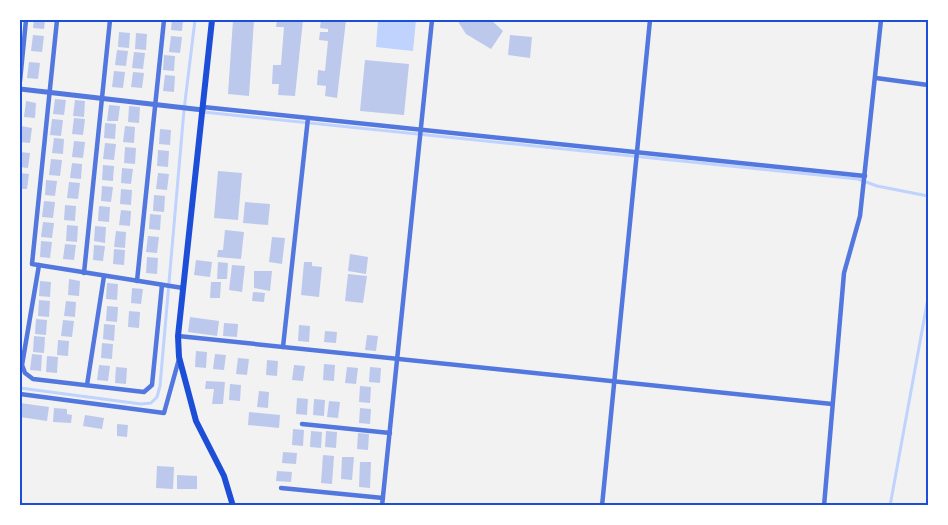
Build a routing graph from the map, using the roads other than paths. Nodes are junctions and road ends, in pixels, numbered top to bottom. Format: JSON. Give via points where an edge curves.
{"nodes":[{"id":1,"x":26,"y":20,"type":"edge"},
{"id":2,"x":57,"y":20,"type":"edge"},
{"id":3,"x":110,"y":20,"type":"edge"},
{"id":4,"x":164,"y":20,"type":"edge"},
{"id":5,"x":212,"y":20,"type":"edge"},
{"id":6,"x":432,"y":20,"type":"edge"},
{"id":7,"x":650,"y":20,"type":"edge"},
{"id":8,"x":881,"y":20,"type":"edge"},
{"id":9,"x":876,"y":78,"type":"junction"},
{"id":10,"x":20,"y":81,"type":"edge"},
{"id":11,"x":928,"y":85,"type":"edge"},
{"id":12,"x":20,"y":89,"type":"edge"},
{"id":13,"x":49,"y":93,"type":"junction"},
{"id":14,"x":101,"y":99,"type":"junction"},
{"id":15,"x":155,"y":104,"type":"junction"},
{"id":16,"x":203,"y":108,"type":"junction"},
{"id":17,"x":308,"y":118,"type":"junction"},
{"id":18,"x":421,"y":130,"type":"junction"},
{"id":19,"x":637,"y":151,"type":"junction"},
{"id":20,"x":865,"y":176,"type":"junction"},
{"id":21,"x":39,"y":266,"type":"junction"},
{"id":22,"x":84,"y":273,"type":"junction"},
{"id":23,"x":104,"y":276,"type":"junction"},
{"id":24,"x":137,"y":281,"type":"junction"},
{"id":25,"x":162,"y":285,"type":"junction"},
{"id":26,"x":183,"y":288,"type":"junction"},
{"id":27,"x":178,"y":336,"type":"junction"},
{"id":28,"x":283,"y":347,"type":"junction"},
{"id":29,"x":179,"y":357,"type":"junction"},
{"id":30,"x":398,"y":359,"type":"junction"},
{"id":31,"x":614,"y":381,"type":"junction"},
{"id":32,"x":87,"y":385,"type":"junction"},
{"id":33,"x":20,"y":394,"type":"edge"},
{"id":34,"x":832,"y":404,"type":"junction"},
{"id":35,"x":302,"y":424,"type":"dead end"},
{"id":36,"x":390,"y":433,"type":"junction"},
{"id":37,"x":281,"y":488,"type":"dead end"},
{"id":38,"x":382,"y":498,"type":"junction"},
{"id":39,"x":233,"y":506,"type":"edge"},
{"id":40,"x":382,"y":506,"type":"edge"},
{"id":41,"x":602,"y":506,"type":"edge"},
{"id":42,"x":824,"y":506,"type":"edge"}],
"edges":[{"from":1,"to":10,"type":"street"},
{"from":2,"to":13,"type":"street"},
{"from":3,"to":14,"type":"street"},
{"from":4,"to":15,"type":"street"},
{"from":5,"to":16,"type":"main road"},
{"from":6,"to":18,"type":"street"},
{"from":7,"to":19,"type":"street"},
{"from":8,"to":9,"type":"street"},
{"from":9,"to":11,"type":"street"},
{"from":9,"to":20,"type":"street"},
{"from":12,"to":13,"type":"street"},
{"from":13,"to":14,"type":"street"},
{"from":13,"to":21,"type":"street","via":[[32,264]]},
{"from":14,"to":15,"type":"street"},
{"from":14,"to":22,"type":"street"},
{"from":15,"to":16,"type":"street"},
{"from":15,"to":24,"type":"street"},
{"from":16,"to":17,"type":"street"},
{"from":16,"to":26,"type":"main road"},
{"from":17,"to":18,"type":"street"},
{"from":17,"to":28,"type":"street"},
{"from":18,"to":19,"type":"street"},
{"from":18,"to":30,"type":"street"},
{"from":19,"to":20,"type":"street"},
{"from":19,"to":31,"type":"street"},
{"from":20,"to":34,"type":"street","via":[[860,216],[844,273]]},
{"from":21,"to":22,"type":"street"},
{"from":21,"to":32,"type":"street","via":[[22,365],[25,374],[33,379]]},
{"from":22,"to":23,"type":"street"},
{"from":23,"to":24,"type":"street"},
{"from":23,"to":32,"type":"street"},
{"from":24,"to":25,"type":"street"},
{"from":25,"to":26,"type":"street"},
{"from":25,"to":32,"type":"street","via":[[152,385],[144,392]]},
{"from":26,"to":27,"type":"main road"},
{"from":27,"to":28,"type":"street"},
{"from":27,"to":29,"type":"main road"},
{"from":28,"to":30,"type":"street"},
{"from":29,"to":33,"type":"street","via":[[164,413]]},
{"from":29,"to":39,"type":"main road","via":[[196,421],[224,476]]},
{"from":30,"to":31,"type":"street"},
{"from":30,"to":36,"type":"street"},
{"from":31,"to":34,"type":"street"},
{"from":31,"to":41,"type":"street"},
{"from":34,"to":42,"type":"street"},
{"from":35,"to":36,"type":"street"},
{"from":36,"to":38,"type":"street"},
{"from":37,"to":38,"type":"street"},
{"from":38,"to":40,"type":"street"}]}
